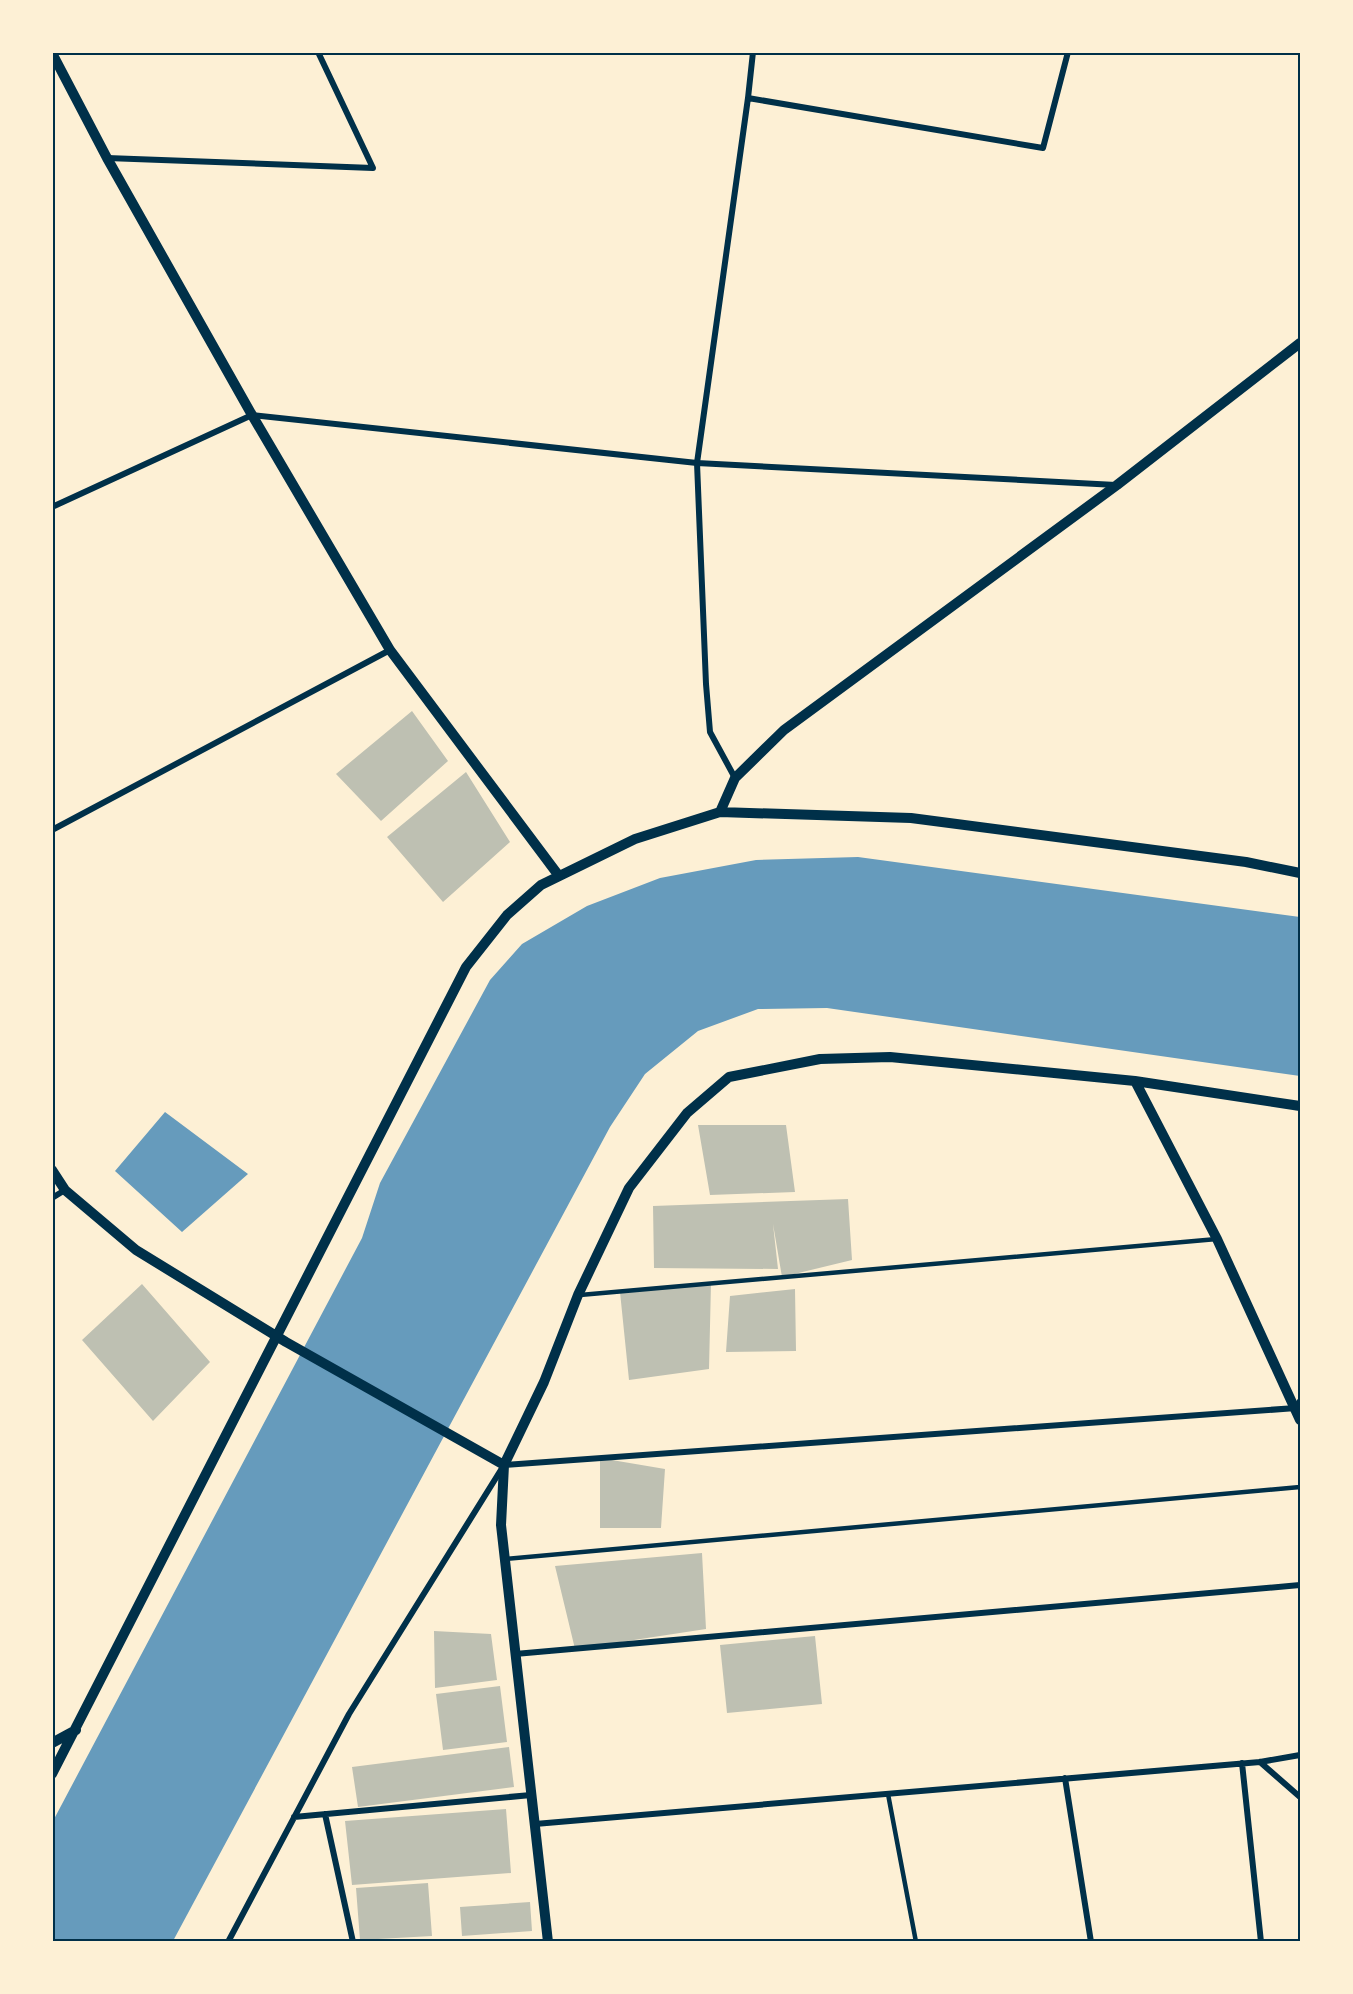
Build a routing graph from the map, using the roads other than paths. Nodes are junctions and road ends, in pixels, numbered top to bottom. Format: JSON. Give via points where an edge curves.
{"nodes":[{"id":1,"x":318,"y":52,"type":"edge"},
{"id":2,"x":753,"y":52,"type":"edge"},
{"id":3,"x":1068,"y":52,"type":"edge"},
{"id":4,"x":52,"y":53,"type":"edge"},
{"id":5,"x":748,"y":98,"type":"junction"},
{"id":6,"x":107,"y":158,"type":"junction"},
{"id":7,"x":1300,"y":344,"type":"edge"},
{"id":8,"x":252,"y":415,"type":"junction"},
{"id":9,"x":697,"y":463,"type":"junction"},
{"id":10,"x":1117,"y":485,"type":"junction"},
{"id":11,"x":52,"y":507,"type":"edge"},
{"id":12,"x":390,"y":650,"type":"junction"},
{"id":13,"x":735,"y":778,"type":"junction"},
{"id":14,"x":720,"y":812,"type":"junction"},
{"id":15,"x":52,"y":830,"type":"edge"},
{"id":16,"x":1300,"y":873,"type":"edge"},
{"id":17,"x":559,"y":876,"type":"junction"},
{"id":18,"x":1135,"y":1081,"type":"junction"},
{"id":19,"x":1300,"y":1106,"type":"edge"},
{"id":20,"x":52,"y":1170,"type":"edge"},
{"id":21,"x":65,"y":1190,"type":"junction"},
{"id":22,"x":52,"y":1198,"type":"edge"},
{"id":23,"x":1217,"y":1239,"type":"junction"},
{"id":24,"x":578,"y":1295,"type":"junction"},
{"id":25,"x":277,"y":1336,"type":"junction"},
{"id":26,"x":1298,"y":1405,"type":"edge"},
{"id":27,"x":1300,"y":1420,"type":"edge"},
{"id":28,"x":504,"y":1465,"type":"junction"},
{"id":29,"x":1300,"y":1487,"type":"edge"},
{"id":30,"x":505,"y":1559,"type":"junction"},
{"id":31,"x":1300,"y":1585,"type":"edge"},
{"id":32,"x":515,"y":1654,"type":"junction"},
{"id":33,"x":76,"y":1730,"type":"junction"},
{"id":34,"x":52,"y":1743,"type":"edge"},
{"id":35,"x":1300,"y":1755,"type":"edge"},
{"id":36,"x":1260,"y":1762,"type":"junction"},
{"id":37,"x":1242,"y":1763,"type":"junction"},
{"id":38,"x":52,"y":1774,"type":"edge"},
{"id":39,"x":1065,"y":1779,"type":"junction"},
{"id":40,"x":888,"y":1794,"type":"junction"},
{"id":41,"x":531,"y":1795,"type":"junction"},
{"id":42,"x":1300,"y":1797,"type":"edge"},
{"id":43,"x":325,"y":1814,"type":"junction"},
{"id":44,"x":294,"y":1817,"type":"junction"},
{"id":45,"x":535,"y":1824,"type":"junction"},
{"id":46,"x":228,"y":1941,"type":"edge"},
{"id":47,"x":353,"y":1941,"type":"edge"},
{"id":48,"x":548,"y":1941,"type":"edge"},
{"id":49,"x":916,"y":1941,"type":"edge"},
{"id":50,"x":1091,"y":1941,"type":"edge"},
{"id":51,"x":1261,"y":1941,"type":"edge"}],
"edges":[{"from":1,"to":6,"type":"street","via":[[373,168]]},
{"from":2,"to":5,"type":"street"},
{"from":3,"to":5,"type":"street","via":[[1043,148]]},
{"from":4,"to":6,"type":"street"},
{"from":5,"to":9,"type":"street"},
{"from":6,"to":8,"type":"street"},
{"from":7,"to":10,"type":"street"},
{"from":8,"to":9,"type":"street"},
{"from":8,"to":11,"type":"street"},
{"from":8,"to":12,"type":"street"},
{"from":9,"to":10,"type":"street"},
{"from":9,"to":13,"type":"street","via":[[710,732]]},
{"from":10,"to":13,"type":"street","via":[[784,730]]},
{"from":12,"to":15,"type":"street"},
{"from":12,"to":17,"type":"street"},
{"from":13,"to":14,"type":"street"},
{"from":14,"to":16,"type":"street","via":[[911,818],[1246,862]]},
{"from":14,"to":17,"type":"street","via":[[636,839]]},
{"from":17,"to":25,"type":"street","via":[[541,885],[507,915],[466,967]]},
{"from":18,"to":19,"type":"street"},
{"from":18,"to":23,"type":"street"},
{"from":18,"to":24,"type":"street","via":[[890,1057],[820,1059],[729,1077],[687,1113],[629,1188]]},
{"from":20,"to":21,"type":"street"},
{"from":21,"to":22,"type":"street"},
{"from":21,"to":25,"type":"street","via":[[136,1250]]},
{"from":23,"to":24,"type":"lane"},
{"from":23,"to":26,"type":"street"},
{"from":24,"to":28,"type":"street","via":[[544,1382]]},
{"from":25,"to":28,"type":"street"},
{"from":25,"to":33,"type":"street"},
{"from":26,"to":27,"type":"street"},
{"from":26,"to":28,"type":"street"},
{"from":28,"to":30,"type":"street","via":[[501,1525]]},
{"from":28,"to":44,"type":"street","via":[[349,1714]]},
{"from":29,"to":30,"type":"lane"},
{"from":30,"to":32,"type":"street"},
{"from":31,"to":32,"type":"street"},
{"from":32,"to":41,"type":"street"},
{"from":33,"to":34,"type":"street"},
{"from":33,"to":38,"type":"street"},
{"from":35,"to":36,"type":"street"},
{"from":36,"to":37,"type":"street"},
{"from":36,"to":42,"type":"street"},
{"from":37,"to":39,"type":"street"},
{"from":37,"to":51,"type":"street"},
{"from":39,"to":40,"type":"street"},
{"from":39,"to":50,"type":"street"},
{"from":40,"to":45,"type":"street"},
{"from":40,"to":49,"type":"lane"},
{"from":41,"to":43,"type":"street"},
{"from":41,"to":45,"type":"street"},
{"from":43,"to":44,"type":"street"},
{"from":43,"to":47,"type":"street"},
{"from":44,"to":46,"type":"street"},
{"from":45,"to":48,"type":"street"}]}
